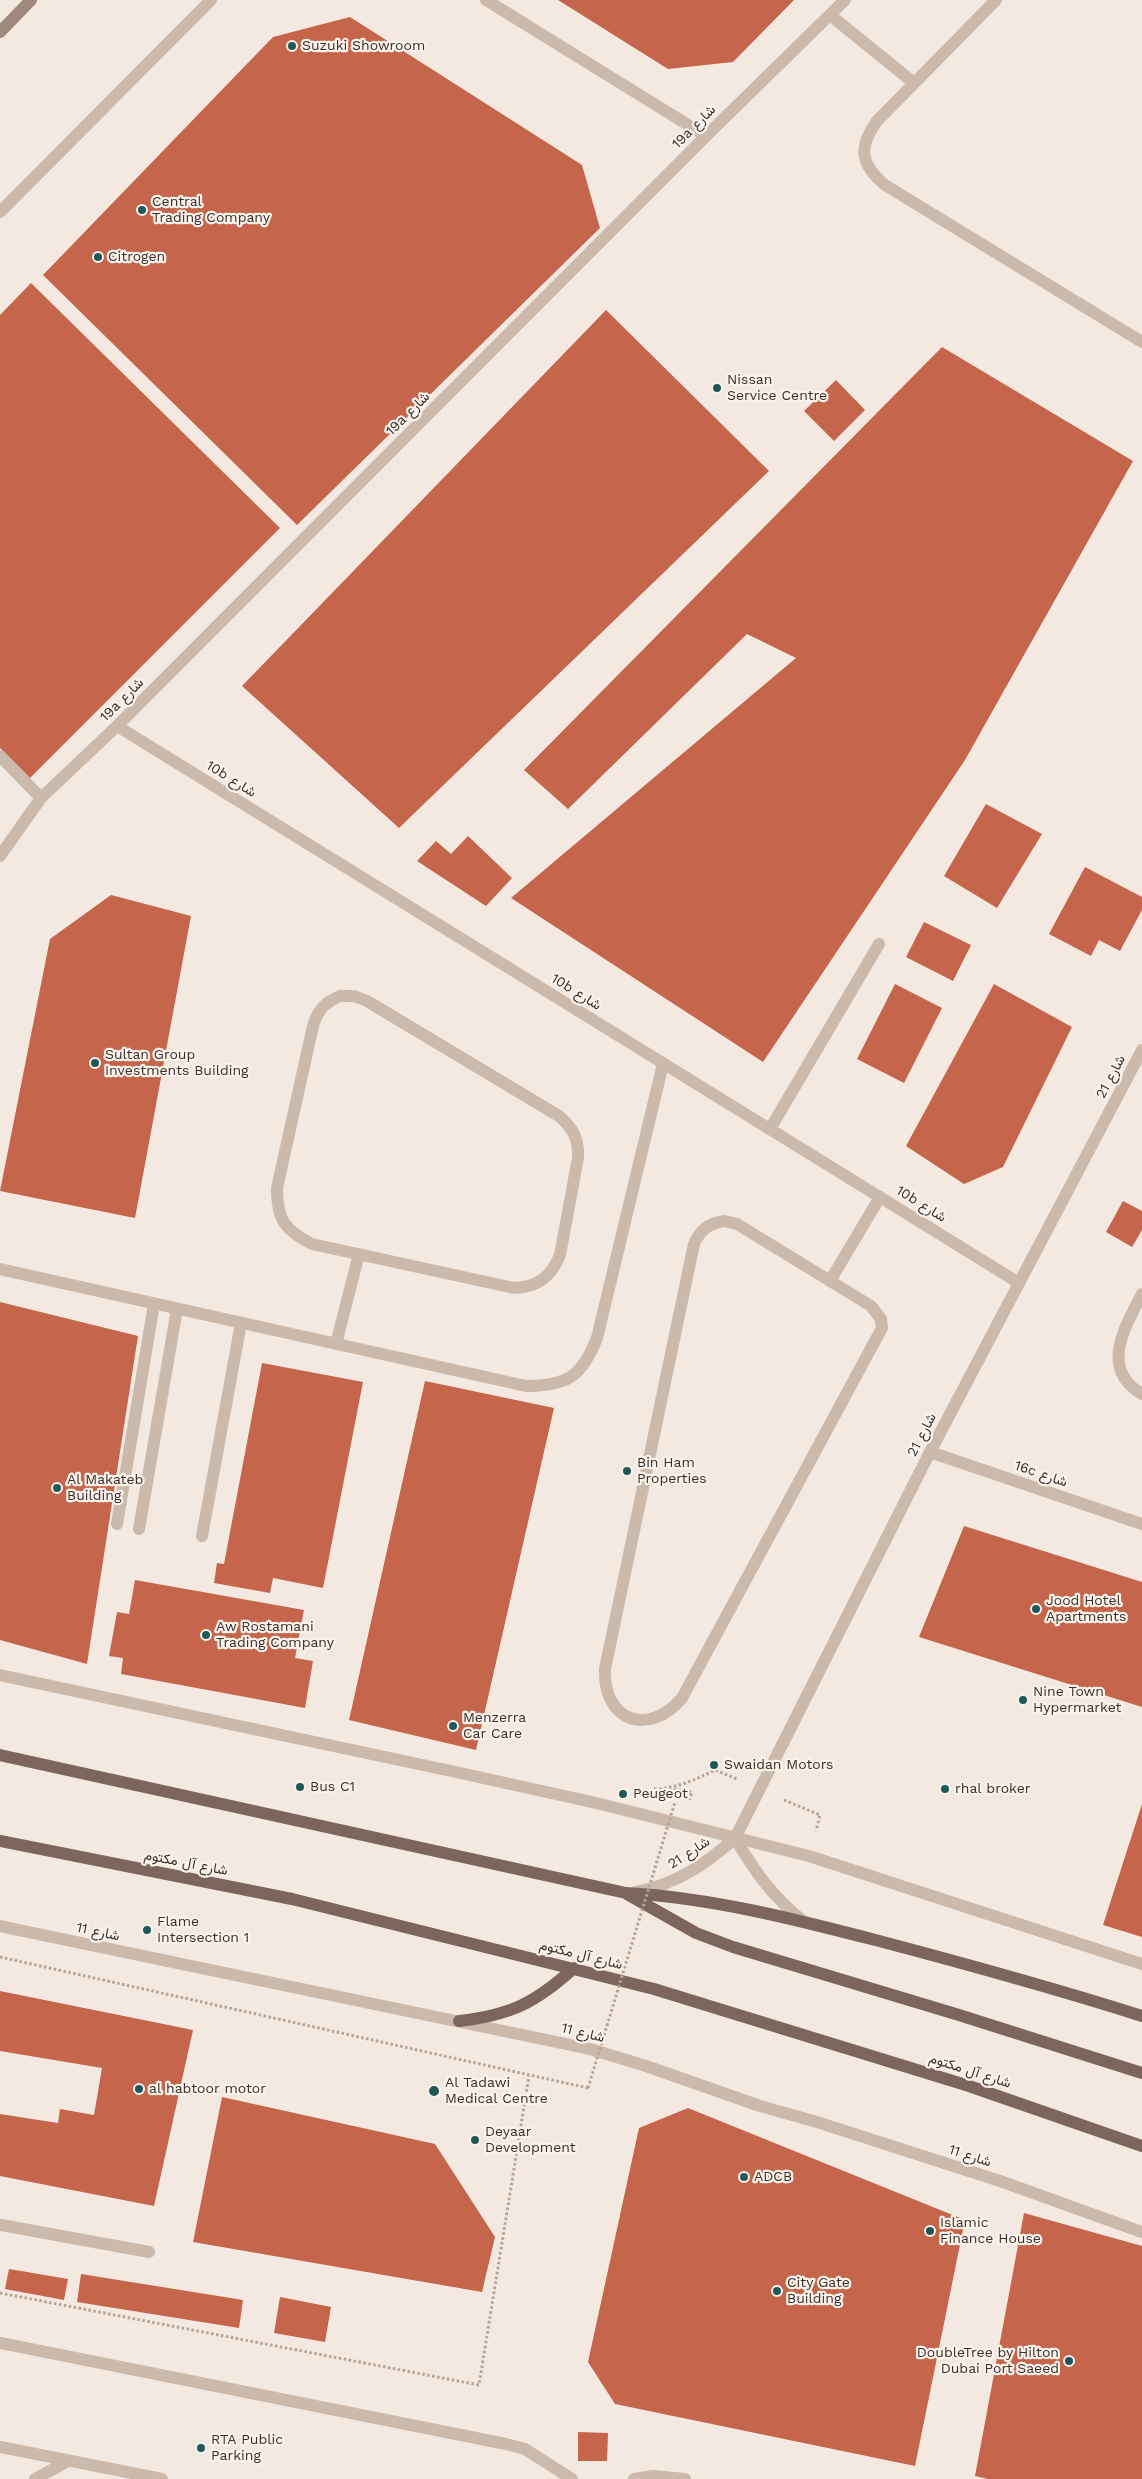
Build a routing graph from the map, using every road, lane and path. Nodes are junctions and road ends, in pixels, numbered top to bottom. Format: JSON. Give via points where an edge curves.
{"nodes":[{"id":1,"x":31,"y":0,"type":"edge"},
{"id":2,"x":211,"y":0,"type":"edge"},
{"id":3,"x":486,"y":0,"type":"edge"},
{"id":4,"x":845,"y":0,"type":"edge"},
{"id":5,"x":996,"y":0,"type":"edge"},
{"id":6,"x":830,"y":15,"type":"junction"},
{"id":7,"x":0,"y":32,"type":"edge"},
{"id":8,"x":914,"y":83,"type":"junction"},
{"id":9,"x":706,"y":136,"type":"junction"},
{"id":10,"x":0,"y":212,"type":"edge"},
{"id":11,"x":1142,"y":342,"type":"edge"},
{"id":12,"x":117,"y":726,"type":"junction"},
{"id":13,"x":0,"y":756,"type":"edge"},
{"id":14,"x":41,"y":798,"type":"junction"},
{"id":15,"x":0,"y":856,"type":"edge"},
{"id":16,"x":879,"y":944,"type":"dead end"},
{"id":17,"x":1142,"y":1050,"type":"edge"},
{"id":18,"x":663,"y":1064,"type":"junction"},
{"id":19,"x":770,"y":1129,"type":"junction"},
{"id":20,"x":880,"y":1197,"type":"junction"},
{"id":21,"x":359,"y":1254,"type":"junction"},
{"id":22,"x":0,"y":1269,"type":"edge"},
{"id":23,"x":830,"y":1281,"type":"junction"},
{"id":24,"x":1019,"y":1283,"type":"junction"},
{"id":25,"x":1142,"y":1294,"type":"edge"},
{"id":26,"x":154,"y":1304,"type":"junction"},
{"id":27,"x":178,"y":1309,"type":"junction"},
{"id":28,"x":240,"y":1323,"type":"junction"},
{"id":29,"x":336,"y":1344,"type":"junction"},
{"id":30,"x":1142,"y":1394,"type":"edge"},
{"id":31,"x":930,"y":1452,"type":"junction"},
{"id":32,"x":117,"y":1524,"type":"dead end"},
{"id":33,"x":1142,"y":1524,"type":"edge"},
{"id":34,"x":139,"y":1529,"type":"dead end"},
{"id":35,"x":202,"y":1536,"type":"dead end"},
{"id":36,"x":0,"y":1675,"type":"edge"},
{"id":37,"x":0,"y":1755,"type":"edge"},
{"id":38,"x":675,"y":1802,"type":"dead end"},
{"id":39,"x":735,"y":1838,"type":"junction"},
{"id":40,"x":0,"y":1841,"type":"edge"},
{"id":41,"x":626,"y":1893,"type":"junction"},
{"id":42,"x":803,"y":1921,"type":"junction"},
{"id":43,"x":0,"y":1926,"type":"edge"},
{"id":44,"x":0,"y":1957,"type":"edge"},
{"id":45,"x":1142,"y":1964,"type":"edge"},
{"id":46,"x":574,"y":1968,"type":"junction"},
{"id":47,"x":1142,"y":2016,"type":"edge"},
{"id":48,"x":459,"y":2021,"type":"junction"},
{"id":49,"x":1142,"y":2073,"type":"edge"},
{"id":50,"x":529,"y":2076,"type":"junction"},
{"id":51,"x":1142,"y":2146,"type":"edge"},
{"id":52,"x":0,"y":2226,"type":"edge"},
{"id":53,"x":1142,"y":2232,"type":"edge"},
{"id":54,"x":149,"y":2252,"type":"dead end"},
{"id":55,"x":0,"y":2293,"type":"edge"},
{"id":56,"x":0,"y":2343,"type":"edge"},
{"id":57,"x":0,"y":2447,"type":"edge"},
{"id":58,"x":68,"y":2461,"type":"junction"},
{"id":59,"x":559,"y":2475,"type":"edge"},
{"id":60,"x":35,"y":2479,"type":"edge"},
{"id":61,"x":162,"y":2479,"type":"edge"},
{"id":62,"x":572,"y":2479,"type":"edge"},
{"id":63,"x":634,"y":2479,"type":"edge"},
{"id":64,"x":685,"y":2479,"type":"edge"}],
"edges":[{"from":1,"to":7,"type":"main road"},
{"from":2,"to":10,"type":"street"},
{"from":3,"to":9,"type":"street"},
{"from":4,"to":6,"type":"street","name":"19a شارع"},
{"from":5,"to":8,"type":"street"},
{"from":6,"to":8,"type":"street"},
{"from":6,"to":9,"type":"street","name":"19a شارع"},
{"from":8,"to":11,"type":"street","via":[[866,136],[864,155],[871,173],[885,185]]},
{"from":9,"to":12,"type":"street","name":"19a شارع"},
{"from":12,"to":14,"type":"street","name":"19a شارع"},
{"from":12,"to":18,"type":"street","name":"10b شارع"},
{"from":13,"to":14,"type":"street"},
{"from":14,"to":15,"type":"street","name":"19a شارع"},
{"from":16,"to":19,"type":"street"},
{"from":17,"to":24,"type":"street","name":"شارع 21"},
{"from":18,"to":19,"type":"street","name":"10b شارع"},
{"from":18,"to":29,"type":"street","via":[[597,1338],[588,1360],[572,1377],[550,1386],[526,1386]]},
{"from":19,"to":20,"type":"street","name":"10b شارع"},
{"from":20,"to":23,"type":"street"},
{"from":20,"to":24,"type":"street","name":"10b شارع"},
{"from":21,"to":21,"type":"street","via":[[514,1288],[529,1287],[554,1269],[560,1255],[579,1146],[575,1134],[559,1116],[367,1001],[354,996],[340,996],[327,1002],[317,1013],[276,1188],[276,1206],[283,1223],[295,1236],[312,1244]]},
{"from":21,"to":29,"type":"street"},
{"from":22,"to":26,"type":"street"},
{"from":23,"to":23,"type":"street","via":[[737,1224],[724,1221],[711,1224],[700,1232],[694,1244],[604,1669],[604,1687],[610,1703],[623,1714],[638,1720],[656,1719],[671,1711],[682,1698],[879,1336],[882,1328],[878,1312]]},
{"from":24,"to":31,"type":"street","name":"شارع 21"},
{"from":25,"to":30,"type":"street","via":[[1121,1334],[1118,1354],[1122,1374],[1134,1390]]},
{"from":26,"to":27,"type":"street"},
{"from":26,"to":32,"type":"street"},
{"from":27,"to":28,"type":"street"},
{"from":27,"to":34,"type":"street"},
{"from":28,"to":29,"type":"street"},
{"from":28,"to":35,"type":"street"},
{"from":31,"to":33,"type":"street","name":"16c شارع"},
{"from":31,"to":39,"type":"street","name":"شارع 21"},
{"from":36,"to":39,"type":"street","via":[[451,1771]]},
{"from":37,"to":41,"type":"main road"},
{"from":38,"to":50,"type":"path","bridge":true,"via":[[588,2088]]},
{"from":39,"to":41,"type":"street","name":"شارع 21","via":[[687,1875],[658,1888]]},
{"from":39,"to":42,"type":"street","via":[[763,1883]]},
{"from":39,"to":45,"type":"street","via":[[809,1856]]},
{"from":40,"to":46,"type":"main road","name":"شارع آل مكتوم","via":[[292,1900]]},
{"from":41,"to":42,"type":"main road","via":[[715,1902]]},
{"from":41,"to":49,"type":"main road","via":[[696,1933],[733,1947]]},
{"from":42,"to":47,"type":"main road"},
{"from":43,"to":48,"type":"street","name":"شارع 11"},
{"from":44,"to":50,"type":"path"},
{"from":46,"to":48,"type":"main road","via":[[550,1990],[522,2006],[491,2017]]},
{"from":46,"to":51,"type":"main road","name":"شارع آل مكتوم","via":[[821,2039]]},
{"from":48,"to":53,"type":"street","name":"شارع 11","via":[[571,2045],[646,2066],[760,2106],[1000,2181]]},
{"from":50,"to":55,"type":"path","via":[[478,2385]]},
{"from":52,"to":54,"type":"street"},
{"from":56,"to":59,"type":"street","via":[[506,2444],[525,2449]]},
{"from":57,"to":58,"type":"street"},
{"from":58,"to":60,"type":"street"},
{"from":58,"to":61,"type":"street"},
{"from":59,"to":62,"type":"street"},
{"from":63,"to":64,"type":"street","via":[[653,2476]]}]}
